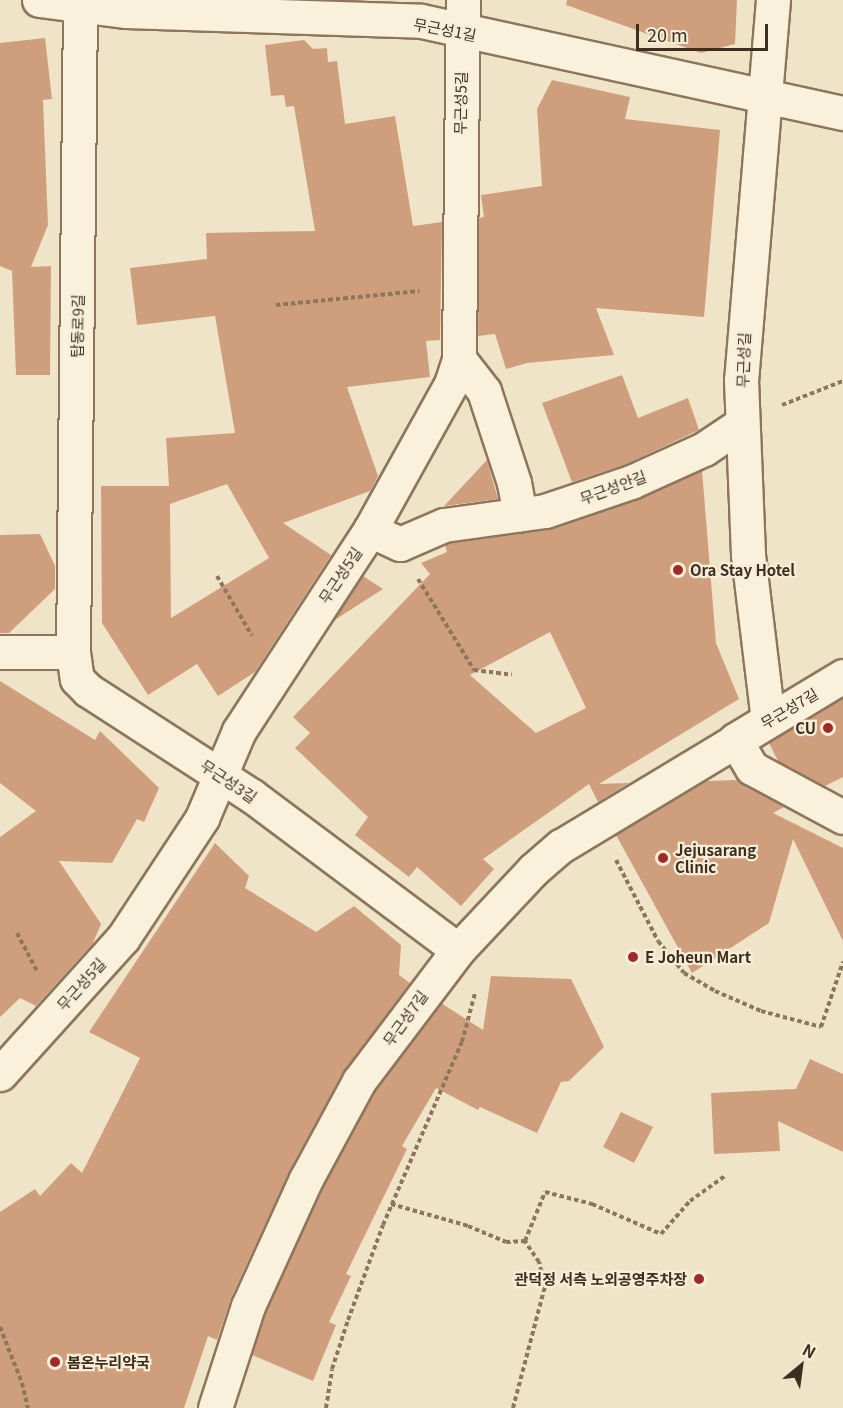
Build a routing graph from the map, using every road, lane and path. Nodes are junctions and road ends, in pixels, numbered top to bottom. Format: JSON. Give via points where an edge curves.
{"nodes":[{"id":1,"x":39,"y":0,"type":"edge"},
{"id":2,"x":773,"y":0,"type":"edge"},
{"id":3,"x":80,"y":3,"type":"edge"},
{"id":4,"x":462,"y":15,"type":"edge"},
{"id":5,"x":764,"y":96,"type":"junction"},
{"id":6,"x":843,"y":112,"type":"edge"},
{"id":7,"x":459,"y":289,"type":"junction"},
{"id":8,"x":276,"y":305,"type":"dead end"},
{"id":9,"x":459,"y":359,"type":"junction"},
{"id":10,"x":843,"y":381,"type":"edge"},
{"id":11,"x":741,"y":424,"type":"junction"},
{"id":12,"x":520,"y":514,"type":"junction"},
{"id":13,"x":370,"y":530,"type":"junction"},
{"id":14,"x":400,"y":544,"type":"junction"},
{"id":15,"x":217,"y":576,"type":"dead end"},
{"id":16,"x":0,"y":652,"type":"edge"},
{"id":17,"x":73,"y":652,"type":"junction"},
{"id":18,"x":280,"y":663,"type":"junction"},
{"id":19,"x":512,"y":675,"type":"dead end"},
{"id":20,"x":843,"y":676,"type":"edge"},
{"id":21,"x":768,"y":720,"type":"junction"},
{"id":22,"x":735,"y":740,"type":"junction"},
{"id":23,"x":220,"y":775,"type":"junction"},
{"id":24,"x":843,"y":817,"type":"edge"},
{"id":25,"x":595,"y":822,"type":"junction"},
{"id":26,"x":458,"y":950,"type":"junction"},
{"id":27,"x":843,"y":962,"type":"edge"},
{"id":28,"x":0,"y":1074,"type":"edge"},
{"id":29,"x":726,"y":1175,"type":"dead end"},
{"id":30,"x":392,"y":1204,"type":"junction"},
{"id":31,"x":525,"y":1241,"type":"junction"},
{"id":32,"x":0,"y":1327,"type":"edge"},
{"id":33,"x":28,"y":1408,"type":"edge"},
{"id":34,"x":215,"y":1408,"type":"edge"},
{"id":35,"x":326,"y":1408,"type":"edge"},
{"id":36,"x":513,"y":1408,"type":"edge"}],
"edges":[{"from":1,"to":3,"type":"street","name":"무근성1길"},
{"from":2,"to":5,"type":"street","name":"무근성길"},
{"from":3,"to":4,"type":"street","name":"무근성1길","via":[[421,21]]},
{"from":3,"to":17,"type":"street","name":"탑동로9길"},
{"from":4,"to":5,"type":"street","name":"무근성1길"},
{"from":4,"to":7,"type":"street","name":"무근성5길"},
{"from":5,"to":6,"type":"street","name":"무근성1길"},
{"from":5,"to":11,"type":"street","name":"무근성길","via":[[761,165],[746,290]]},
{"from":7,"to":8,"type":"path"},
{"from":7,"to":9,"type":"street","name":"무근성5길"},
{"from":9,"to":12,"type":"street","via":[[484,391]]},
{"from":9,"to":13,"type":"street","name":"무근성5길","via":[[452,384]]},
{"from":10,"to":11,"type":"path","via":[[764,410]]},
{"from":11,"to":12,"type":"street","name":"무근성안길","via":[[704,449],[631,482],[545,511]]},
{"from":11,"to":21,"type":"street","name":"무근성길","via":[[748,555]]},
{"from":12,"to":14,"type":"street","name":"무근성안길","via":[[444,525]]},
{"from":13,"to":14,"type":"street"},
{"from":13,"to":18,"type":"street","name":"무근성5길"},
{"from":14,"to":19,"type":"path","via":[[453,642],[474,670]]},
{"from":15,"to":18,"type":"path","via":[[262,652]]},
{"from":16,"to":17,"type":"street"},
{"from":17,"to":23,"type":"street","name":"무근성3길","via":[[77,679],[88,690]]},
{"from":18,"to":23,"type":"street","name":"무근성5길","via":[[238,731]]},
{"from":20,"to":21,"type":"street","name":"무근성7길"},
{"from":21,"to":22,"type":"street","name":"무근성7길"},
{"from":22,"to":24,"type":"street","via":[[752,768]]},
{"from":22,"to":25,"type":"street","name":"무근성7길"},
{"from":23,"to":26,"type":"street","name":"무근성3길"},
{"from":23,"to":28,"type":"street","name":"무근성5길","via":[[202,818],[123,938]]},
{"from":25,"to":26,"type":"street","name":"무근성7길","via":[[533,870]]},
{"from":25,"to":27,"type":"path","via":[[658,940],[684,974],[761,1011],[821,1027]]},
{"from":26,"to":30,"type":"path","via":[[471,972],[476,999]]},
{"from":26,"to":34,"type":"street","name":"무근성7길","via":[[359,1080],[306,1179],[248,1306]]},
{"from":29,"to":31,"type":"path","via":[[690,1201],[661,1234],[581,1200],[545,1192]]},
{"from":30,"to":31,"type":"path","via":[[468,1226],[506,1242]]},
{"from":30,"to":35,"type":"path","via":[[335,1359]]},
{"from":31,"to":36,"type":"path","via":[[539,1262],[545,1286]]},
{"from":32,"to":33,"type":"path"}]}
